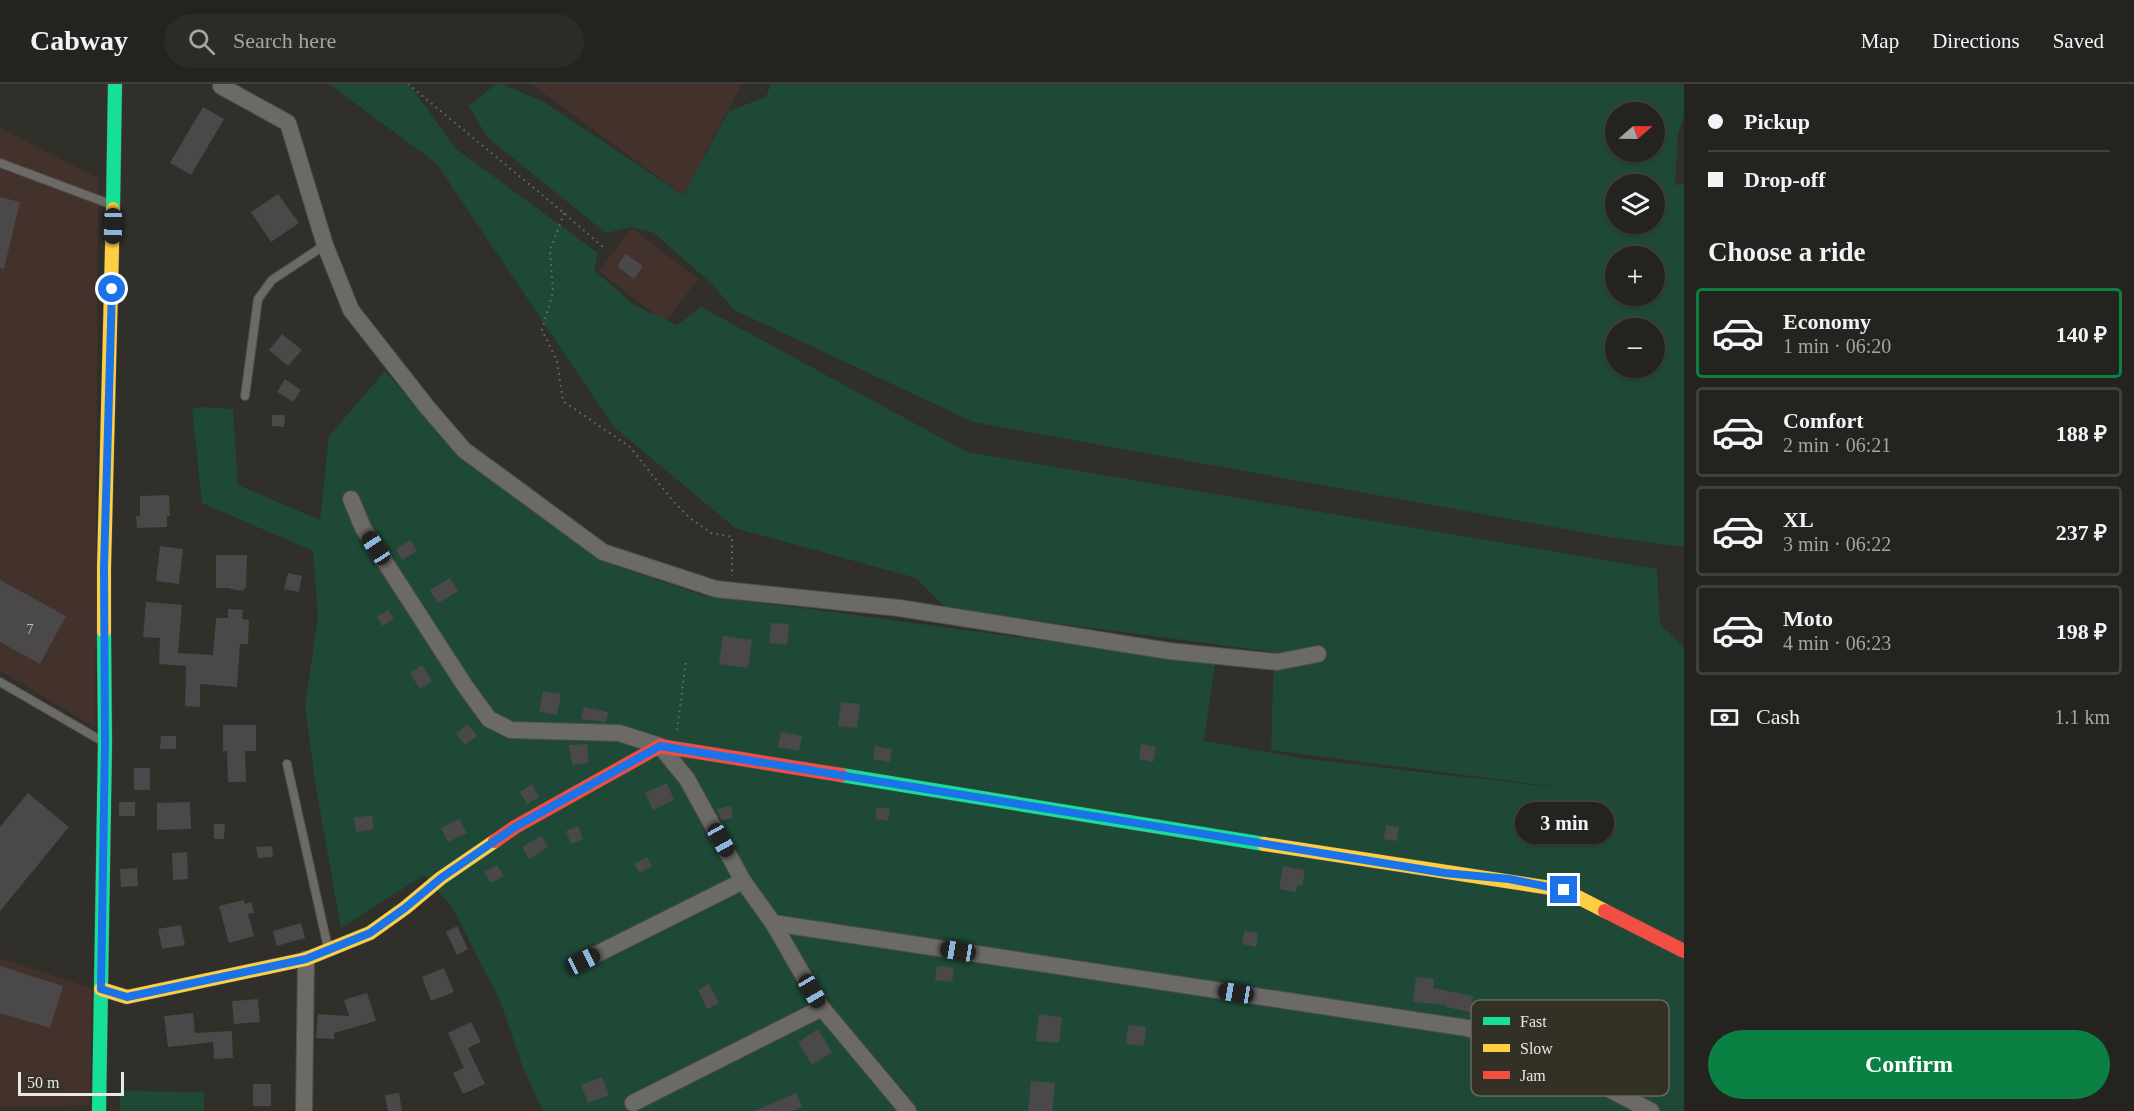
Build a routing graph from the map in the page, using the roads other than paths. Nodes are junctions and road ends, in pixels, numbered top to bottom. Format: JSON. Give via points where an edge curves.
{"nodes":[{"id":1,"x":115,"y":84,"type":"edge"},
{"id":2,"x":220,"y":85,"type":"edge"},
{"id":3,"x":0,"y":163,"type":"edge"},
{"id":4,"x":113,"y":205,"type":"junction"},
{"id":5,"x":326,"y":245,"type":"junction"},
{"id":6,"x":245,"y":396,"type":"dead end"},
{"id":7,"x":351,"y":499,"type":"dead end"},
{"id":8,"x":1318,"y":654,"type":"dead end"},
{"id":9,"x":0,"y":682,"type":"edge"},
{"id":10,"x":105,"y":743,"type":"junction"},
{"id":11,"x":667,"y":747,"type":"junction"},
{"id":12,"x":287,"y":764,"type":"dead end"},
{"id":13,"x":743,"y":881,"type":"junction"},
{"id":14,"x":773,"y":923,"type":"junction"},
{"id":15,"x":329,"y":949,"type":"junction"},
{"id":16,"x":1684,"y":951,"type":"edge"},
{"id":17,"x":306,"y":959,"type":"junction"},
{"id":18,"x":583,"y":961,"type":"dead end"},
{"id":19,"x":101,"y":989,"type":"junction"},
{"id":20,"x":822,"y":1008,"type":"junction"},
{"id":21,"x":1471,"y":1029,"type":"edge"},
{"id":22,"x":1622,"y":1096,"type":"edge"},
{"id":23,"x":633,"y":1104,"type":"dead end"},
{"id":24,"x":99,"y":1111,"type":"edge"},
{"id":25,"x":304,"y":1111,"type":"edge"},
{"id":26,"x":908,"y":1111,"type":"edge"},
{"id":27,"x":1651,"y":1111,"type":"edge"}],
"edges":[{"from":1,"to":4,"type":"street"},
{"from":2,"to":5,"type":"street","via":[[288,123]]},
{"from":3,"to":4,"type":"lane"},
{"from":4,"to":10,"type":"street","via":[[104,568]]},
{"from":5,"to":6,"type":"lane","via":[[272,279],[258,299]]},
{"from":5,"to":8,"type":"street","via":[[351,310],[464,450],[603,552],[716,589],[899,608],[1179,652],[1277,662]]},
{"from":7,"to":11,"type":"street","via":[[363,528],[489,719],[511,729],[619,733]]},
{"from":9,"to":10,"type":"lane"},
{"from":10,"to":19,"type":"street"},
{"from":11,"to":13,"type":"street"},
{"from":11,"to":15,"type":"street","via":[[515,827],[370,933]]},
{"from":11,"to":16,"type":"street","via":[[1564,890]]},
{"from":12,"to":15,"type":"lane"},
{"from":13,"to":14,"type":"street"},
{"from":13,"to":18,"type":"street"},
{"from":14,"to":20,"type":"street"},
{"from":14,"to":21,"type":"street"},
{"from":15,"to":17,"type":"street"},
{"from":17,"to":19,"type":"street","via":[[127,997]]},
{"from":17,"to":25,"type":"street"},
{"from":19,"to":24,"type":"street"},
{"from":20,"to":23,"type":"street"},
{"from":20,"to":26,"type":"street"},
{"from":22,"to":27,"type":"street"}]}
